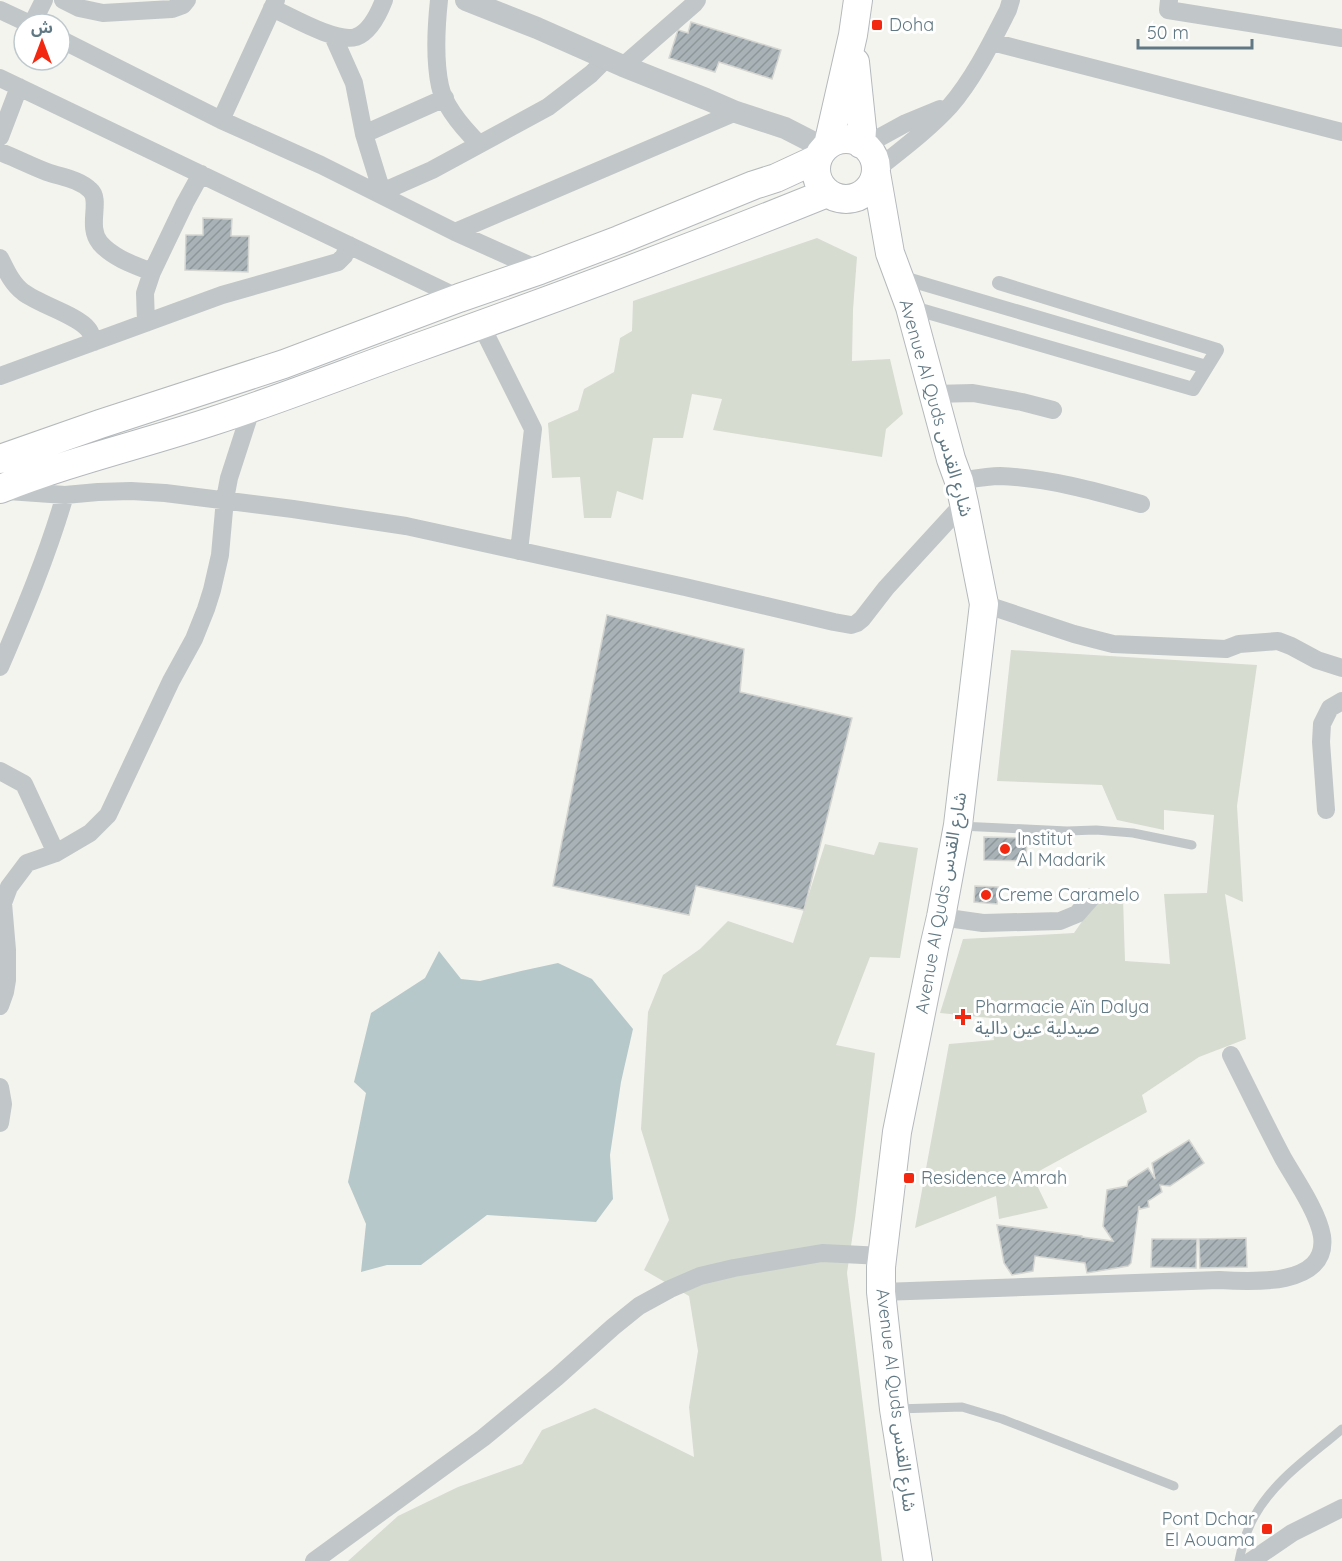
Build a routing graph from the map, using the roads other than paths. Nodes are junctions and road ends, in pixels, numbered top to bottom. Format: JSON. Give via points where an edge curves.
{"nodes":[{"id":1,"x":63,"y":0,"type":"edge"},
{"id":2,"x":187,"y":0,"type":"edge"},
{"id":3,"x":384,"y":0,"type":"edge"},
{"id":4,"x":439,"y":0,"type":"edge"},
{"id":5,"x":466,"y":0,"type":"edge"},
{"id":6,"x":858,"y":0,"type":"edge"},
{"id":7,"x":1011,"y":0,"type":"edge"},
{"id":8,"x":1169,"y":0,"type":"edge"},
{"id":9,"x":692,"y":1,"type":"edge"},
{"id":10,"x":274,"y":4,"type":"edge"},
{"id":11,"x":853,"y":35,"type":"junction"},
{"id":12,"x":333,"y":36,"type":"junction"},
{"id":13,"x":1342,"y":38,"type":"edge"},
{"id":14,"x":992,"y":42,"type":"junction"},
{"id":15,"x":72,"y":45,"type":"edge"},
{"id":16,"x":615,"y":63,"type":"junction"},
{"id":17,"x":0,"y":78,"type":"edge"},
{"id":18,"x":19,"y":87,"type":"junction"},
{"id":19,"x":445,"y":98,"type":"junction"},
{"id":20,"x":950,"y":105,"type":"junction"},
{"id":21,"x":736,"y":112,"type":"junction"},
{"id":22,"x":221,"y":120,"type":"junction"},
{"id":23,"x":1342,"y":132,"type":"edge"},
{"id":24,"x":364,"y":134,"type":"junction"},
{"id":25,"x":0,"y":137,"type":"edge"},
{"id":26,"x":479,"y":144,"type":"junction"},
{"id":27,"x":823,"y":151,"type":"junction"},
{"id":28,"x":0,"y":152,"type":"edge"},
{"id":29,"x":869,"y":158,"type":"junction"},
{"id":30,"x":201,"y":174,"type":"junction"},
{"id":31,"x":381,"y":193,"type":"junction"},
{"id":32,"x":838,"y":196,"type":"junction"},
{"id":33,"x":455,"y":232,"type":"junction"},
{"id":34,"x":349,"y":246,"type":"junction"},
{"id":35,"x":0,"y":258,"type":"edge"},
{"id":36,"x":894,"y":265,"type":"junction"},
{"id":37,"x":540,"y":270,"type":"junction"},
{"id":38,"x":152,"y":272,"type":"junction"},
{"id":39,"x":999,"y":283,"type":"dead end"},
{"id":40,"x":459,"y":298,"type":"junction"},
{"id":41,"x":910,"y":307,"type":"junction"},
{"id":42,"x":146,"y":322,"type":"junction"},
{"id":43,"x":481,"y":325,"type":"junction"},
{"id":44,"x":94,"y":342,"type":"junction"},
{"id":45,"x":1206,"y":367,"type":"junction"},
{"id":46,"x":0,"y":376,"type":"edge"},
{"id":47,"x":934,"y":394,"type":"junction"},
{"id":48,"x":252,"y":407,"type":"junction"},
{"id":49,"x":1053,"y":410,"type":"dead end"},
{"id":50,"x":0,"y":459,"type":"edge"},
{"id":51,"x":0,"y":490,"type":"edge"},
{"id":52,"x":962,"y":492,"type":"junction"},
{"id":53,"x":65,"y":495,"type":"junction"},
{"id":54,"x":225,"y":499,"type":"junction"},
{"id":55,"x":1140,"y":504,"type":"dead end"},
{"id":56,"x":519,"y":551,"type":"junction"},
{"id":57,"x":984,"y":604,"type":"junction"},
{"id":58,"x":0,"y":667,"type":"edge"},
{"id":59,"x":1342,"y":668,"type":"edge"},
{"id":60,"x":1342,"y":701,"type":"edge"},
{"id":61,"x":0,"y":771,"type":"edge"},
{"id":62,"x":1326,"y":810,"type":"dead end"},
{"id":63,"x":958,"y":825,"type":"junction"},
{"id":64,"x":1192,"y":845,"type":"dead end"},
{"id":65,"x":56,"y":853,"type":"junction"},
{"id":66,"x":1092,"y":897,"type":"dead end"},
{"id":67,"x":942,"y":917,"type":"junction"},
{"id":68,"x":4,"y":975,"type":"edge"},
{"id":69,"x":0,"y":1006,"type":"edge"},
{"id":70,"x":1231,"y":1055,"type":"dead end"},
{"id":71,"x":0,"y":1087,"type":"edge"},
{"id":72,"x":0,"y":1123,"type":"edge"},
{"id":73,"x":883,"y":1256,"type":"junction"},
{"id":74,"x":881,"y":1292,"type":"junction"},
{"id":75,"x":894,"y":1409,"type":"junction"},
{"id":76,"x":1342,"y":1429,"type":"edge"},
{"id":77,"x":1174,"y":1486,"type":"dead end"},
{"id":78,"x":1342,"y":1508,"type":"edge"},
{"id":79,"x":314,"y":1561,"type":"edge"},
{"id":80,"x":918,"y":1561,"type":"edge"},
{"id":81,"x":1239,"y":1561,"type":"edge"},
{"id":82,"x":1251,"y":1561,"type":"edge"}],
"edges":[{"from":1,"to":2,"type":"street","via":[[93,12],[117,13],[177,8]]},
{"from":3,"to":12,"type":"street","via":[[366,31],[349,38]]},
{"from":4,"to":19,"type":"street","via":[[437,52],[440,87]]},
{"from":5,"to":16,"type":"street"},
{"from":6,"to":11,"type":"main road","name":"Avenue Al Quds شارع القدس"},
{"from":7,"to":14,"type":"street"},
{"from":8,"to":13,"type":"street","via":[[1168,10]]},
{"from":9,"to":16,"type":"street"},
{"from":10,"to":12,"type":"street"},
{"from":10,"to":22,"type":"street"},
{"from":11,"to":27,"type":"main road","name":"Avenue Al Quds شارع القدس"},
{"from":11,"to":29,"type":"main road","name":"Avenue Al Quds شارع القدس","via":[[862,129]]},
{"from":12,"to":24,"type":"street","via":[[354,83]]},
{"from":14,"to":20,"type":"street"},
{"from":14,"to":23,"type":"street"},
{"from":15,"to":22,"type":"street"},
{"from":16,"to":21,"type":"street"},
{"from":16,"to":26,"type":"street","via":[[591,74],[548,107]]},
{"from":17,"to":18,"type":"street"},
{"from":18,"to":25,"type":"street"},
{"from":18,"to":30,"type":"street"},
{"from":19,"to":24,"type":"street"},
{"from":19,"to":26,"type":"street"},
{"from":20,"to":29,"type":"street","via":[[906,123]]},
{"from":20,"to":29,"type":"street","via":[[907,145]]},
{"from":21,"to":27,"type":"street","via":[[785,128]]},
{"from":21,"to":33,"type":"street"},
{"from":22,"to":31,"type":"street"},
{"from":24,"to":31,"type":"street"},
{"from":26,"to":31,"type":"street"},
{"from":27,"to":29,"type":"main road","via":[[839,140],[850,140]]},
{"from":27,"to":32,"type":"main road","via":[[816,171],[819,183]]},
{"from":27,"to":37,"type":"main road","via":[[776,178]]},
{"from":28,"to":38,"type":"street","via":[[89,189],[95,198],[94,229],[100,243],[127,262]]},
{"from":29,"to":32,"type":"main road","via":[[871,185],[861,195]]},
{"from":29,"to":36,"type":"main road","name":"Avenue Al Quds شارع القدس"},
{"from":30,"to":34,"type":"street"},
{"from":30,"to":38,"type":"street"},
{"from":31,"to":33,"type":"street"},
{"from":32,"to":36,"type":"main road","name":"Avenue Al Quds شارع القدس"},
{"from":32,"to":43,"type":"main road","via":[[748,225]]},
{"from":33,"to":37,"type":"street"},
{"from":34,"to":40,"type":"street"},
{"from":34,"to":42,"type":"street","via":[[338,262],[222,295]]},
{"from":35,"to":44,"type":"street","via":[[22,291],[87,328]]},
{"from":36,"to":41,"type":"main road","name":"Avenue Al Quds شارع القدس"},
{"from":36,"to":45,"type":"street"},
{"from":37,"to":40,"type":"main road"},
{"from":38,"to":42,"type":"street","via":[[145,293]]},
{"from":39,"to":45,"type":"street","via":[[1217,350]]},
{"from":40,"to":50,"type":"main road","via":[[285,364]]},
{"from":41,"to":45,"type":"street","via":[[1193,389]]},
{"from":41,"to":47,"type":"main road","name":"Avenue Al Quds شارع القدس"},
{"from":42,"to":44,"type":"street"},
{"from":43,"to":48,"type":"main road"},
{"from":43,"to":56,"type":"street","via":[[533,429]]},
{"from":44,"to":46,"type":"street"},
{"from":47,"to":49,"type":"street","via":[[973,393]]},
{"from":47,"to":52,"type":"main road","name":"Avenue Al Quds شارع القدس"},
{"from":48,"to":51,"type":"main road"},
{"from":48,"to":54,"type":"street"},
{"from":51,"to":53,"type":"street"},
{"from":52,"to":55,"type":"street","via":[[998,476],[1096,491]]},
{"from":52,"to":56,"type":"street","via":[[868,612],[851,625]]},
{"from":52,"to":57,"type":"main road","name":"Avenue Al Quds شارع القدس"},
{"from":53,"to":54,"type":"street","via":[[131,491]]},
{"from":53,"to":58,"type":"street"},
{"from":54,"to":56,"type":"street","via":[[406,526]]},
{"from":54,"to":65,"type":"street","via":[[216,574],[194,639],[108,815],[90,833]]},
{"from":57,"to":59,"type":"street","via":[[1113,644],[1226,649],[1278,641]]},
{"from":57,"to":63,"type":"main road","name":"Avenue Al Quds شارع القدس"},
{"from":60,"to":62,"type":"street","via":[[1330,708],[1322,724]]},
{"from":61,"to":65,"type":"street","via":[[24,784]]},
{"from":63,"to":64,"type":"lane","via":[[1133,833]]},
{"from":63,"to":67,"type":"main road","name":"Avenue Al Quds شارع القدس"},
{"from":65,"to":68,"type":"street","via":[[27,863],[9,887],[3,903],[7,950]]},
{"from":66,"to":67,"type":"street","via":[[1077,914],[1060,921],[983,923]]},
{"from":67,"to":73,"type":"main road","name":"Avenue Al Quds شارع القدس","via":[[897,1132]]},
{"from":68,"to":69,"type":"street","via":[[5,992]]},
{"from":70,"to":74,"type":"street","via":[[1322,1234],[1320,1254],[1302,1274],[1254,1282]]},
{"from":71,"to":72,"type":"street"},
{"from":73,"to":74,"type":"main road","name":"Avenue Al Quds شارع القدس"},
{"from":73,"to":79,"type":"street","via":[[822,1253],[700,1276],[670,1289],[639,1306],[483,1438]]},
{"from":74,"to":75,"type":"main road","name":"Avenue Al Quds شارع القدس"},
{"from":75,"to":77,"type":"lane","via":[[962,1407]]},
{"from":75,"to":80,"type":"main road","name":"Avenue Al Quds شارع القدس"},
{"from":76,"to":81,"type":"lane","via":[[1270,1495],[1254,1516]]},
{"from":78,"to":82,"type":"street","via":[[1292,1533]]}]}
